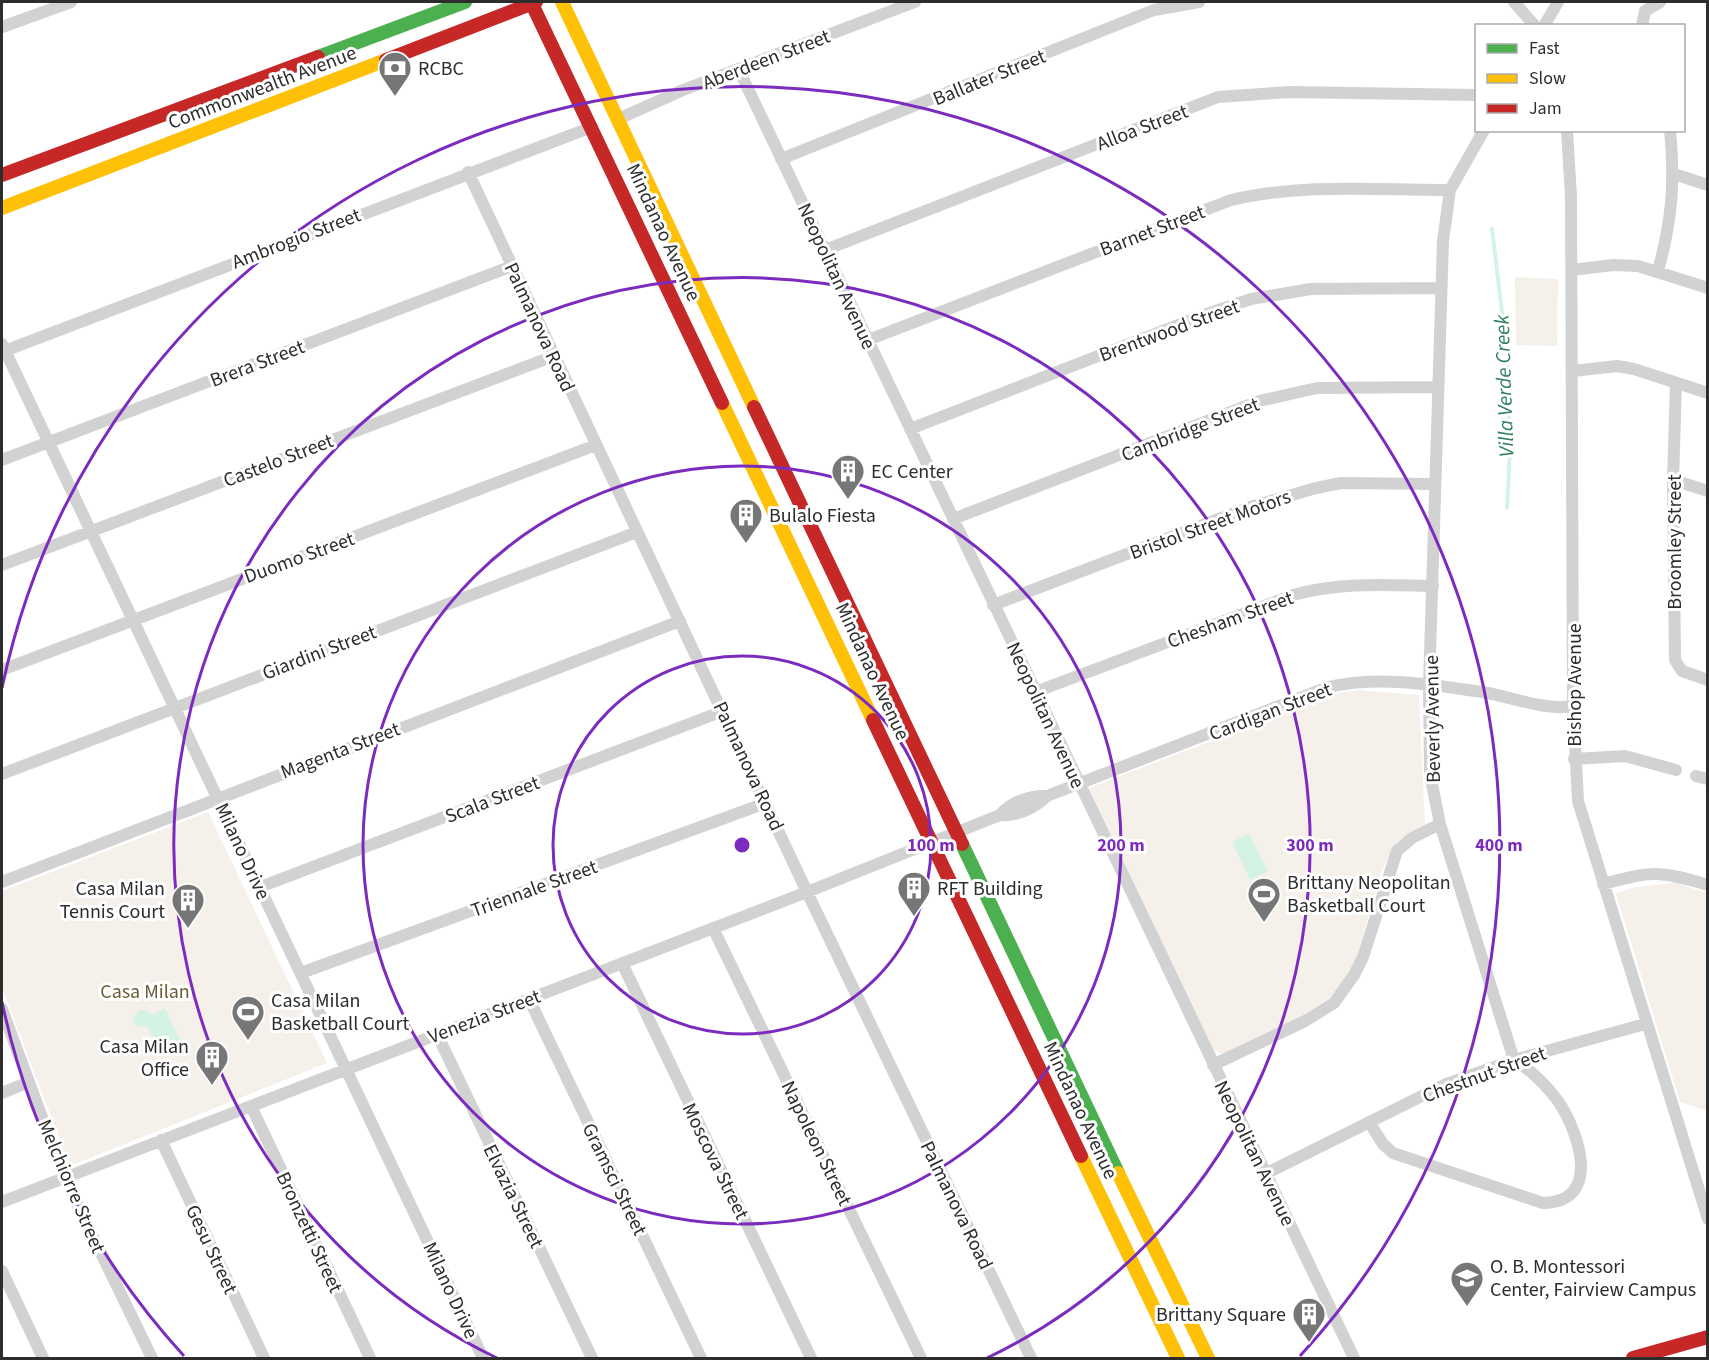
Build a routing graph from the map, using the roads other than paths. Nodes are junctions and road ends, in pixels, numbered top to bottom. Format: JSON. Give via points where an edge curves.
{"nodes":[{"id":1,"x":70,"y":2,"type":"edge"},
{"id":2,"x":465,"y":2,"type":"edge"},
{"id":3,"x":533,"y":2,"type":"edge"},
{"id":4,"x":562,"y":2,"type":"edge"},
{"id":5,"x":915,"y":2,"type":"edge"},
{"id":6,"x":1199,"y":2,"type":"edge"},
{"id":7,"x":1514,"y":2,"type":"edge"},
{"id":8,"x":1558,"y":2,"type":"edge"},
{"id":9,"x":1660,"y":2,"type":"edge"},
{"id":10,"x":1533,"y":24,"type":"edge"},
{"id":11,"x":1545,"y":24,"type":"edge"},
{"id":12,"x":1642,"y":24,"type":"edge"},
{"id":13,"x":2,"y":27,"type":"edge"},
{"id":14,"x":739,"y":70,"type":"junction"},
{"id":15,"x":1475,"y":95,"type":"edge"},
{"id":16,"x":618,"y":119,"type":"junction"},
{"id":17,"x":592,"y":127,"type":"junction"},
{"id":18,"x":1483,"y":132,"type":"edge"},
{"id":19,"x":1567,"y":132,"type":"edge"},
{"id":20,"x":1670,"y":132,"type":"edge"},
{"id":21,"x":782,"y":159,"type":"junction"},
{"id":22,"x":468,"y":172,"type":"junction"},
{"id":23,"x":1674,"y":174,"type":"junction"},
{"id":24,"x":2,"y":175,"type":"edge"},
{"id":25,"x":1707,"y":184,"type":"edge"},
{"id":26,"x":1450,"y":190,"type":"junction"},
{"id":27,"x":2,"y":208,"type":"edge"},
{"id":28,"x":825,"y":250,"type":"junction"},
{"id":29,"x":512,"y":266,"type":"junction"},
{"id":30,"x":1572,"y":270,"type":"junction"},
{"id":31,"x":1658,"y":271,"type":"junction"},
{"id":32,"x":1439,"y":288,"type":"junction"},
{"id":33,"x":1707,"y":288,"type":"edge"},
{"id":34,"x":868,"y":340,"type":"junction"},
{"id":35,"x":2,"y":349,"type":"edge"},
{"id":36,"x":554,"y":356,"type":"junction"},
{"id":37,"x":1573,"y":371,"type":"junction"},
{"id":38,"x":1676,"y":383,"type":"junction"},
{"id":39,"x":1437,"y":387,"type":"junction"},
{"id":40,"x":1707,"y":393,"type":"edge"},
{"id":41,"x":910,"y":429,"type":"junction"},
{"id":42,"x":50,"y":441,"type":"junction"},
{"id":43,"x":596,"y":445,"type":"junction"},
{"id":44,"x":2,"y":460,"type":"edge"},
{"id":45,"x":1673,"y":480,"type":"junction"},
{"id":46,"x":1435,"y":484,"type":"junction"},
{"id":47,"x":1707,"y":491,"type":"edge"},
{"id":48,"x":953,"y":519,"type":"junction"},
{"id":49,"x":92,"y":530,"type":"junction"},
{"id":50,"x":637,"y":532,"type":"junction"},
{"id":51,"x":2,"y":565,"type":"edge"},
{"id":52,"x":1433,"y":586,"type":"junction"},
{"id":53,"x":993,"y":604,"type":"junction"},
{"id":54,"x":134,"y":618,"type":"junction"},
{"id":55,"x":680,"y":621,"type":"junction"},
{"id":56,"x":2,"y":670,"type":"edge"},
{"id":57,"x":1707,"y":680,"type":"edge"},
{"id":58,"x":1429,"y":686,"type":"junction"},
{"id":59,"x":1035,"y":692,"type":"junction"},
{"id":60,"x":1573,"y":705,"type":"junction"},
{"id":61,"x":175,"y":706,"type":"junction"},
{"id":62,"x":723,"y":711,"type":"junction"},
{"id":63,"x":1574,"y":759,"type":"junction"},
{"id":64,"x":1676,"y":770,"type":"dead end"},
{"id":65,"x":2,"y":774,"type":"edge"},
{"id":66,"x":1078,"y":783,"type":"junction"},
{"id":67,"x":218,"y":797,"type":"junction"},
{"id":68,"x":766,"y":803,"type":"junction"},
{"id":69,"x":1440,"y":824,"type":"junction"},
{"id":70,"x":958,"y":832,"type":"junction"},
{"id":71,"x":932,"y":842,"type":"junction"},
{"id":72,"x":2,"y":882,"type":"edge"},
{"id":73,"x":1603,"y":884,"type":"junction"},
{"id":74,"x":1707,"y":885,"type":"edge"},
{"id":75,"x":260,"y":887,"type":"junction"},
{"id":76,"x":807,"y":892,"type":"junction"},
{"id":77,"x":713,"y":928,"type":"junction"},
{"id":78,"x":622,"y":963,"type":"junction"},
{"id":79,"x":301,"y":973,"type":"junction"},
{"id":80,"x":529,"y":999,"type":"junction"},
{"id":81,"x":2,"y":1009,"type":"edge"},
{"id":82,"x":1646,"y":1024,"type":"junction"},
{"id":83,"x":437,"y":1034,"type":"junction"},
{"id":84,"x":1514,"y":1060,"type":"junction"},
{"id":85,"x":1213,"y":1065,"type":"junction"},
{"id":86,"x":346,"y":1069,"type":"junction"},
{"id":87,"x":29,"y":1082,"type":"junction"},
{"id":88,"x":2,"y":1093,"type":"edge"},
{"id":89,"x":251,"y":1106,"type":"junction"},
{"id":90,"x":1369,"y":1122,"type":"junction"},
{"id":91,"x":161,"y":1140,"type":"junction"},
{"id":92,"x":1265,"y":1174,"type":"junction"},
{"id":93,"x":64,"y":1177,"type":"junction"},
{"id":94,"x":2,"y":1202,"type":"edge"},
{"id":95,"x":1707,"y":1219,"type":"edge"},
{"id":96,"x":2,"y":1271,"type":"edge"},
{"id":97,"x":1707,"y":1337,"type":"edge"},
{"id":98,"x":43,"y":1359,"type":"edge"},
{"id":99,"x":152,"y":1359,"type":"edge"},
{"id":100,"x":264,"y":1359,"type":"edge"},
{"id":101,"x":370,"y":1359,"type":"edge"},
{"id":102,"x":483,"y":1359,"type":"edge"},
{"id":103,"x":592,"y":1359,"type":"edge"},
{"id":104,"x":701,"y":1359,"type":"edge"},
{"id":105,"x":811,"y":1359,"type":"edge"},
{"id":106,"x":921,"y":1359,"type":"edge"},
{"id":107,"x":1031,"y":1359,"type":"edge"},
{"id":108,"x":1178,"y":1359,"type":"edge"},
{"id":109,"x":1209,"y":1359,"type":"edge"},
{"id":110,"x":1354,"y":1359,"type":"edge"},
{"id":111,"x":1633,"y":1359,"type":"edge"}],
"edges":[{"from":1,"to":13,"type":"street"},
{"from":2,"to":24,"type":"main road","name":"Commonwealth Avenue"},
{"from":3,"to":17,"type":"main road","name":"Mindanao Avenue"},
{"from":3,"to":27,"type":"main road","name":"Commonwealth Avenue"},
{"from":4,"to":16,"type":"main road","name":"Mindanao Avenue"},
{"from":5,"to":14,"type":"street","name":"Aberdeen Street"},
{"from":6,"to":21,"type":"street","name":"Ballater Street","via":[[1154,10]]},
{"from":7,"to":10,"type":"street"},
{"from":8,"to":11,"type":"street"},
{"from":9,"to":12,"type":"street","via":[[1645,11]]},
{"from":14,"to":16,"type":"street","name":"Aberdeen Street"},
{"from":14,"to":21,"type":"street","name":"Neopolitan Avenue"},
{"from":15,"to":28,"type":"street","name":"Alloa Street","via":[[1288,92],[1218,97]]},
{"from":16,"to":17,"type":"main road"},
{"from":16,"to":70,"type":"main road","name":"Mindanao Avenue"},
{"from":17,"to":22,"type":"street","name":"Ambrogio Street"},
{"from":17,"to":71,"type":"main road","name":"Mindanao Avenue"},
{"from":18,"to":26,"type":"street","name":"Beverly Avenue"},
{"from":19,"to":30,"type":"street","name":"Bishop Avenue"},
{"from":20,"to":23,"type":"street"},
{"from":21,"to":28,"type":"street","name":"Neopolitan Avenue"},
{"from":22,"to":29,"type":"street","name":"Palmanova Road"},
{"from":22,"to":35,"type":"street","name":"Ambrogio Street"},
{"from":23,"to":25,"type":"street"},
{"from":23,"to":31,"type":"street","via":[[1671,220]]},
{"from":26,"to":32,"type":"street","name":"Beverly Avenue"},
{"from":26,"to":34,"type":"street","name":"Barnet Street","via":[[1302,189],[1231,200]]},
{"from":28,"to":34,"type":"street","name":"Neopolitan Avenue"},
{"from":29,"to":36,"type":"street","name":"Palmanova Road"},
{"from":29,"to":42,"type":"street","name":"Brera Street"},
{"from":30,"to":31,"type":"street","via":[[1613,265]]},
{"from":30,"to":37,"type":"street","name":"Bishop Avenue"},
{"from":31,"to":33,"type":"street"},
{"from":32,"to":39,"type":"street","name":"Beverly Avenue"},
{"from":32,"to":41,"type":"street","name":"Brentwood Street","via":[[1311,289],[1251,300]]},
{"from":34,"to":41,"type":"street","name":"Neopolitan Avenue"},
{"from":35,"to":42,"type":"street","name":"Milano Drive"},
{"from":36,"to":43,"type":"street","name":"Palmanova Road"},
{"from":36,"to":49,"type":"street","name":"Castelo Street"},
{"from":37,"to":38,"type":"street","via":[[1617,366]]},
{"from":37,"to":60,"type":"street","name":"Bishop Avenue"},
{"from":38,"to":40,"type":"street"},
{"from":38,"to":45,"type":"street","name":"Broomley Street"},
{"from":39,"to":46,"type":"street","name":"Beverly Avenue"},
{"from":39,"to":48,"type":"street","name":"Cambridge Street","via":[[1317,388],[1259,402]]},
{"from":41,"to":48,"type":"street","name":"Neopolitan Avenue"},
{"from":42,"to":44,"type":"street","name":"Brera Street"},
{"from":42,"to":49,"type":"street","name":"Milano Drive"},
{"from":43,"to":50,"type":"street","name":"Palmanova Road"},
{"from":43,"to":54,"type":"street","name":"Duomo Street"},
{"from":45,"to":47,"type":"street"},
{"from":45,"to":57,"type":"street","name":"Broomley Street","via":[[1675,660],[1682,671]]},
{"from":46,"to":52,"type":"street","name":"Beverly Avenue"},
{"from":46,"to":53,"type":"street","name":"Bristol Street Motors","via":[[1341,483],[1316,488],[1250,507]]},
{"from":48,"to":53,"type":"street","name":"Neopolitan Avenue"},
{"from":49,"to":51,"type":"street","name":"Castelo Street"},
{"from":49,"to":54,"type":"street","name":"Milano Drive"},
{"from":50,"to":55,"type":"street","name":"Palmanova Road"},
{"from":50,"to":61,"type":"street","name":"Giardini Street"},
{"from":52,"to":58,"type":"street","name":"Beverly Avenue"},
{"from":52,"to":59,"type":"street","name":"Chesham Street","via":[[1346,584],[1320,588]]},
{"from":53,"to":59,"type":"street","name":"Neopolitan Avenue"},
{"from":54,"to":56,"type":"street","name":"Duomo Street"},
{"from":54,"to":61,"type":"street","name":"Milano Drive"},
{"from":55,"to":62,"type":"street","name":"Palmanova Road"},
{"from":55,"to":67,"type":"street","name":"Magenta Street"},
{"from":58,"to":60,"type":"street","name":"Cardigan Street","via":[[1525,700],[1557,709]]},
{"from":58,"to":66,"type":"street","name":"Cardigan Street","via":[[1372,680],[1328,687]]},
{"from":58,"to":69,"type":"street","name":"Beverly Avenue","via":[[1430,774]]},
{"from":59,"to":66,"type":"street","name":"Neopolitan Avenue"},
{"from":60,"to":63,"type":"street","name":"Bishop Avenue"},
{"from":61,"to":65,"type":"street","name":"Giardini Street"},
{"from":61,"to":67,"type":"street","name":"Milano Drive"},
{"from":62,"to":68,"type":"street","name":"Palmanova Road"},
{"from":62,"to":75,"type":"street","name":"Scala Street"},
{"from":63,"to":64,"type":"street","via":[[1625,756]]},
{"from":63,"to":73,"type":"street","name":"Bishop Avenue","via":[[1578,801]]},
{"from":66,"to":70,"type":"street","name":"Cardigan Street","via":[[1047,796],[1035,795]]},
{"from":66,"to":85,"type":"street","name":"Neopolitan Avenue"},
{"from":67,"to":72,"type":"street","name":"Magenta Street"},
{"from":67,"to":75,"type":"street","name":"Milano Drive"},
{"from":68,"to":76,"type":"street","name":"Palmanova Road"},
{"from":68,"to":79,"type":"street","name":"Triennale Street"},
{"from":69,"to":84,"type":"street","name":"Beverly Avenue"},
{"from":69,"to":85,"type":"street","via":[[1412,838],[1397,851],[1363,957],[1334,1003],[1305,1022]]},
{"from":70,"to":71,"type":"street","name":"Cardigan Street"},
{"from":70,"to":109,"type":"main road","name":"Mindanao Avenue"},
{"from":71,"to":76,"type":"street","name":"Venezia Street"},
{"from":71,"to":108,"type":"main road","name":"Mindanao Avenue"},
{"from":73,"to":74,"type":"street","via":[[1649,872],[1669,873]]},
{"from":73,"to":82,"type":"street","name":"Bishop Avenue"},
{"from":75,"to":79,"type":"street","name":"Milano Drive"},
{"from":76,"to":77,"type":"street","name":"Venezia Street"},
{"from":76,"to":107,"type":"street","name":"Palmanova Road"},
{"from":77,"to":78,"type":"street","name":"Venezia Street"},
{"from":77,"to":106,"type":"street","name":"Napoleon Street"},
{"from":78,"to":80,"type":"street","name":"Venezia Street"},
{"from":78,"to":105,"type":"street","name":"Moscova Street"},
{"from":79,"to":86,"type":"street","name":"Milano Drive"},
{"from":80,"to":83,"type":"street","name":"Venezia Street"},
{"from":80,"to":104,"type":"street","name":"Gramsci Street"},
{"from":81,"to":87,"type":"street","name":"Melchiorre Street"},
{"from":82,"to":84,"type":"street","name":"Chestnut Street"},
{"from":82,"to":95,"type":"street","name":"Bishop Avenue"},
{"from":83,"to":86,"type":"street","name":"Venezia Street"},
{"from":83,"to":103,"type":"street","name":"Elvazia Street"},
{"from":84,"to":90,"type":"street","name":"Chestnut Street","via":[[1444,1085]]},
{"from":84,"to":90,"type":"street","via":[[1526,1067],[1558,1101],[1577,1142],[1581,1179],[1557,1203],[1543,1203],[1393,1153]]},
{"from":85,"to":92,"type":"street","name":"Neopolitan Avenue"},
{"from":86,"to":89,"type":"street","name":"Venezia Street"},
{"from":86,"to":102,"type":"street","name":"Milano Drive"},
{"from":87,"to":88,"type":"street"},
{"from":87,"to":93,"type":"street","name":"Melchiorre Street"},
{"from":89,"to":91,"type":"street","name":"Venezia Street"},
{"from":89,"to":101,"type":"street","name":"Bronzetti Street"},
{"from":90,"to":92,"type":"street","name":"Chestnut Street"},
{"from":91,"to":93,"type":"street","name":"Venezia Street"},
{"from":91,"to":100,"type":"street","name":"Gesu Street"},
{"from":92,"to":110,"type":"street","name":"Neopolitan Avenue"},
{"from":93,"to":94,"type":"street","name":"Venezia Street"},
{"from":93,"to":99,"type":"street","name":"Melchiorre Street"},
{"from":96,"to":98,"type":"street"},
{"from":97,"to":111,"type":"main road"}]}
